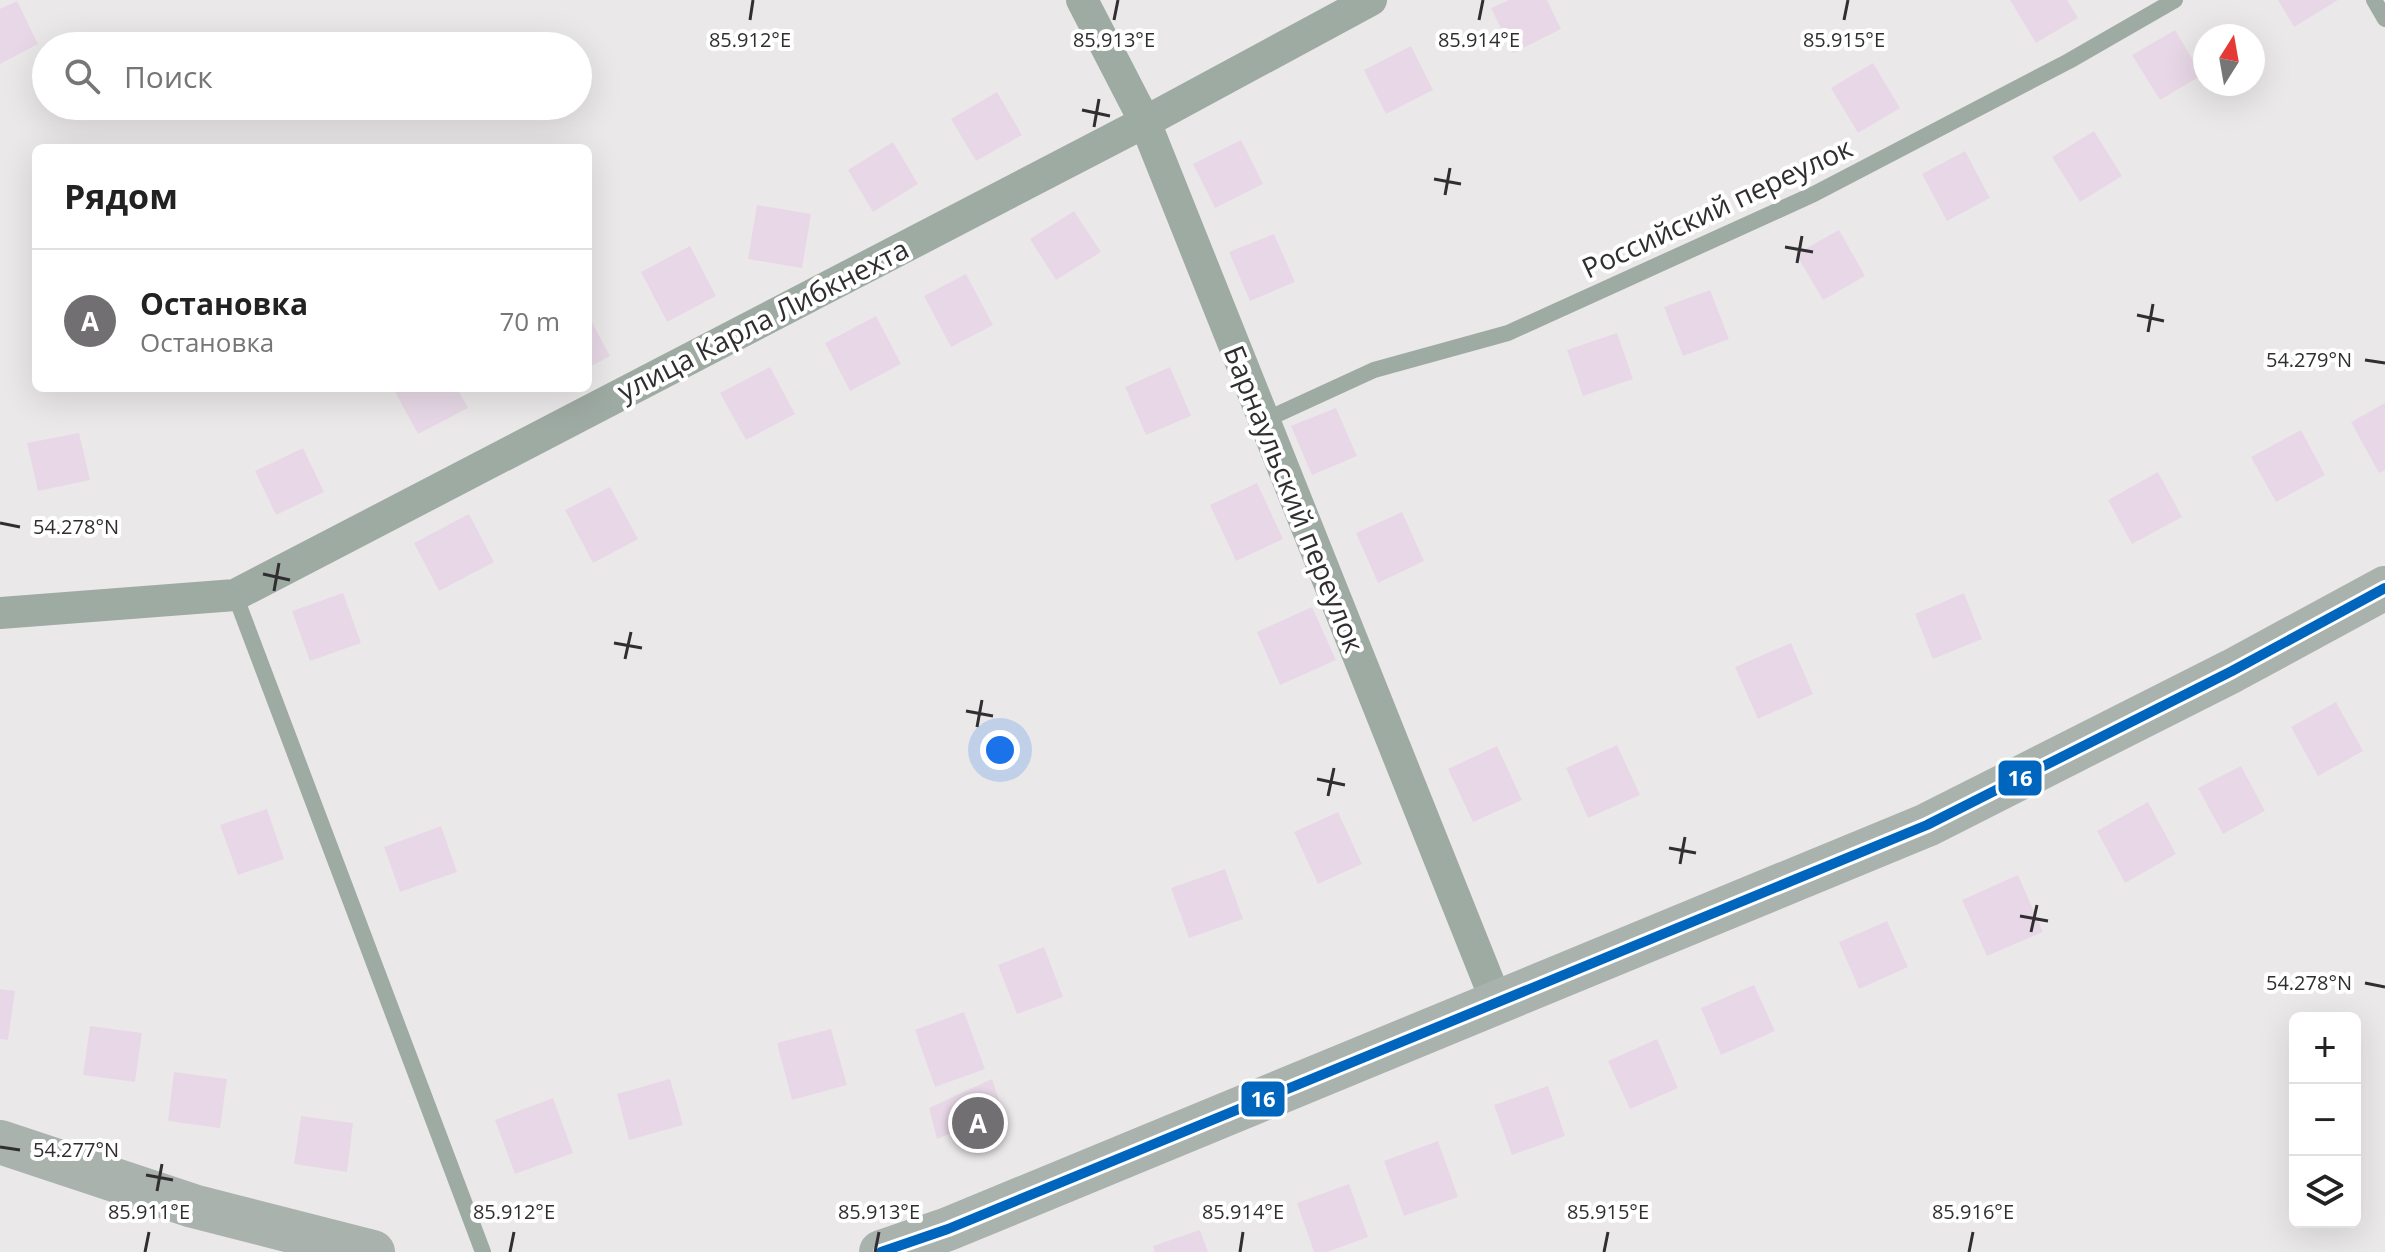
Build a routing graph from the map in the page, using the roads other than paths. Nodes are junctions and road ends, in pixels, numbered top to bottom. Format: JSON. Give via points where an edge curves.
{"nodes":[{"id":1,"x":1082,"y":0,"type":"edge"},
{"id":2,"x":1371,"y":0,"type":"edge"},
{"id":3,"x":2175,"y":0,"type":"edge"},
{"id":4,"x":2374,"y":0,"type":"edge"},
{"id":5,"x":2385,"y":19,"type":"edge"},
{"id":6,"x":1145,"y":122,"type":"junction"},
{"id":7,"x":1263,"y":421,"type":"junction"},
{"id":8,"x":2385,"y":588,"type":"edge"},
{"id":9,"x":235,"y":595,"type":"junction"},
{"id":10,"x":0,"y":613,"type":"edge"},
{"id":11,"x":1497,"y":1003,"type":"junction"},
{"id":12,"x":0,"y":1142,"type":"edge"},
{"id":13,"x":373,"y":1252,"type":"edge"},
{"id":14,"x":483,"y":1252,"type":"edge"},
{"id":15,"x":881,"y":1252,"type":"edge"}],
"edges":[{"from":1,"to":6,"type":"street","name":"Барнаульский переулок"},
{"from":2,"to":6,"type":"street","name":"улица Карла Либкнехта"},
{"from":3,"to":7,"type":"lane","name":"Российский переулок","via":[[1800,200],[1508,333],[1374,370]]},
{"from":4,"to":5,"type":"lane"},
{"from":6,"to":7,"type":"street","name":"Барнаульский переулок"},
{"from":6,"to":9,"type":"street","name":"улица Карла Либкнехта"},
{"from":7,"to":11,"type":"street","name":"Барнаульский переулок"},
{"from":8,"to":11,"type":"street","via":[[1927,825]]},
{"from":9,"to":10,"type":"street","name":"улица Карла Либкнехта"},
{"from":9,"to":14,"type":"lane"},
{"from":11,"to":15,"type":"street"},
{"from":12,"to":13,"type":"street","via":[[193,1206]]}]}
